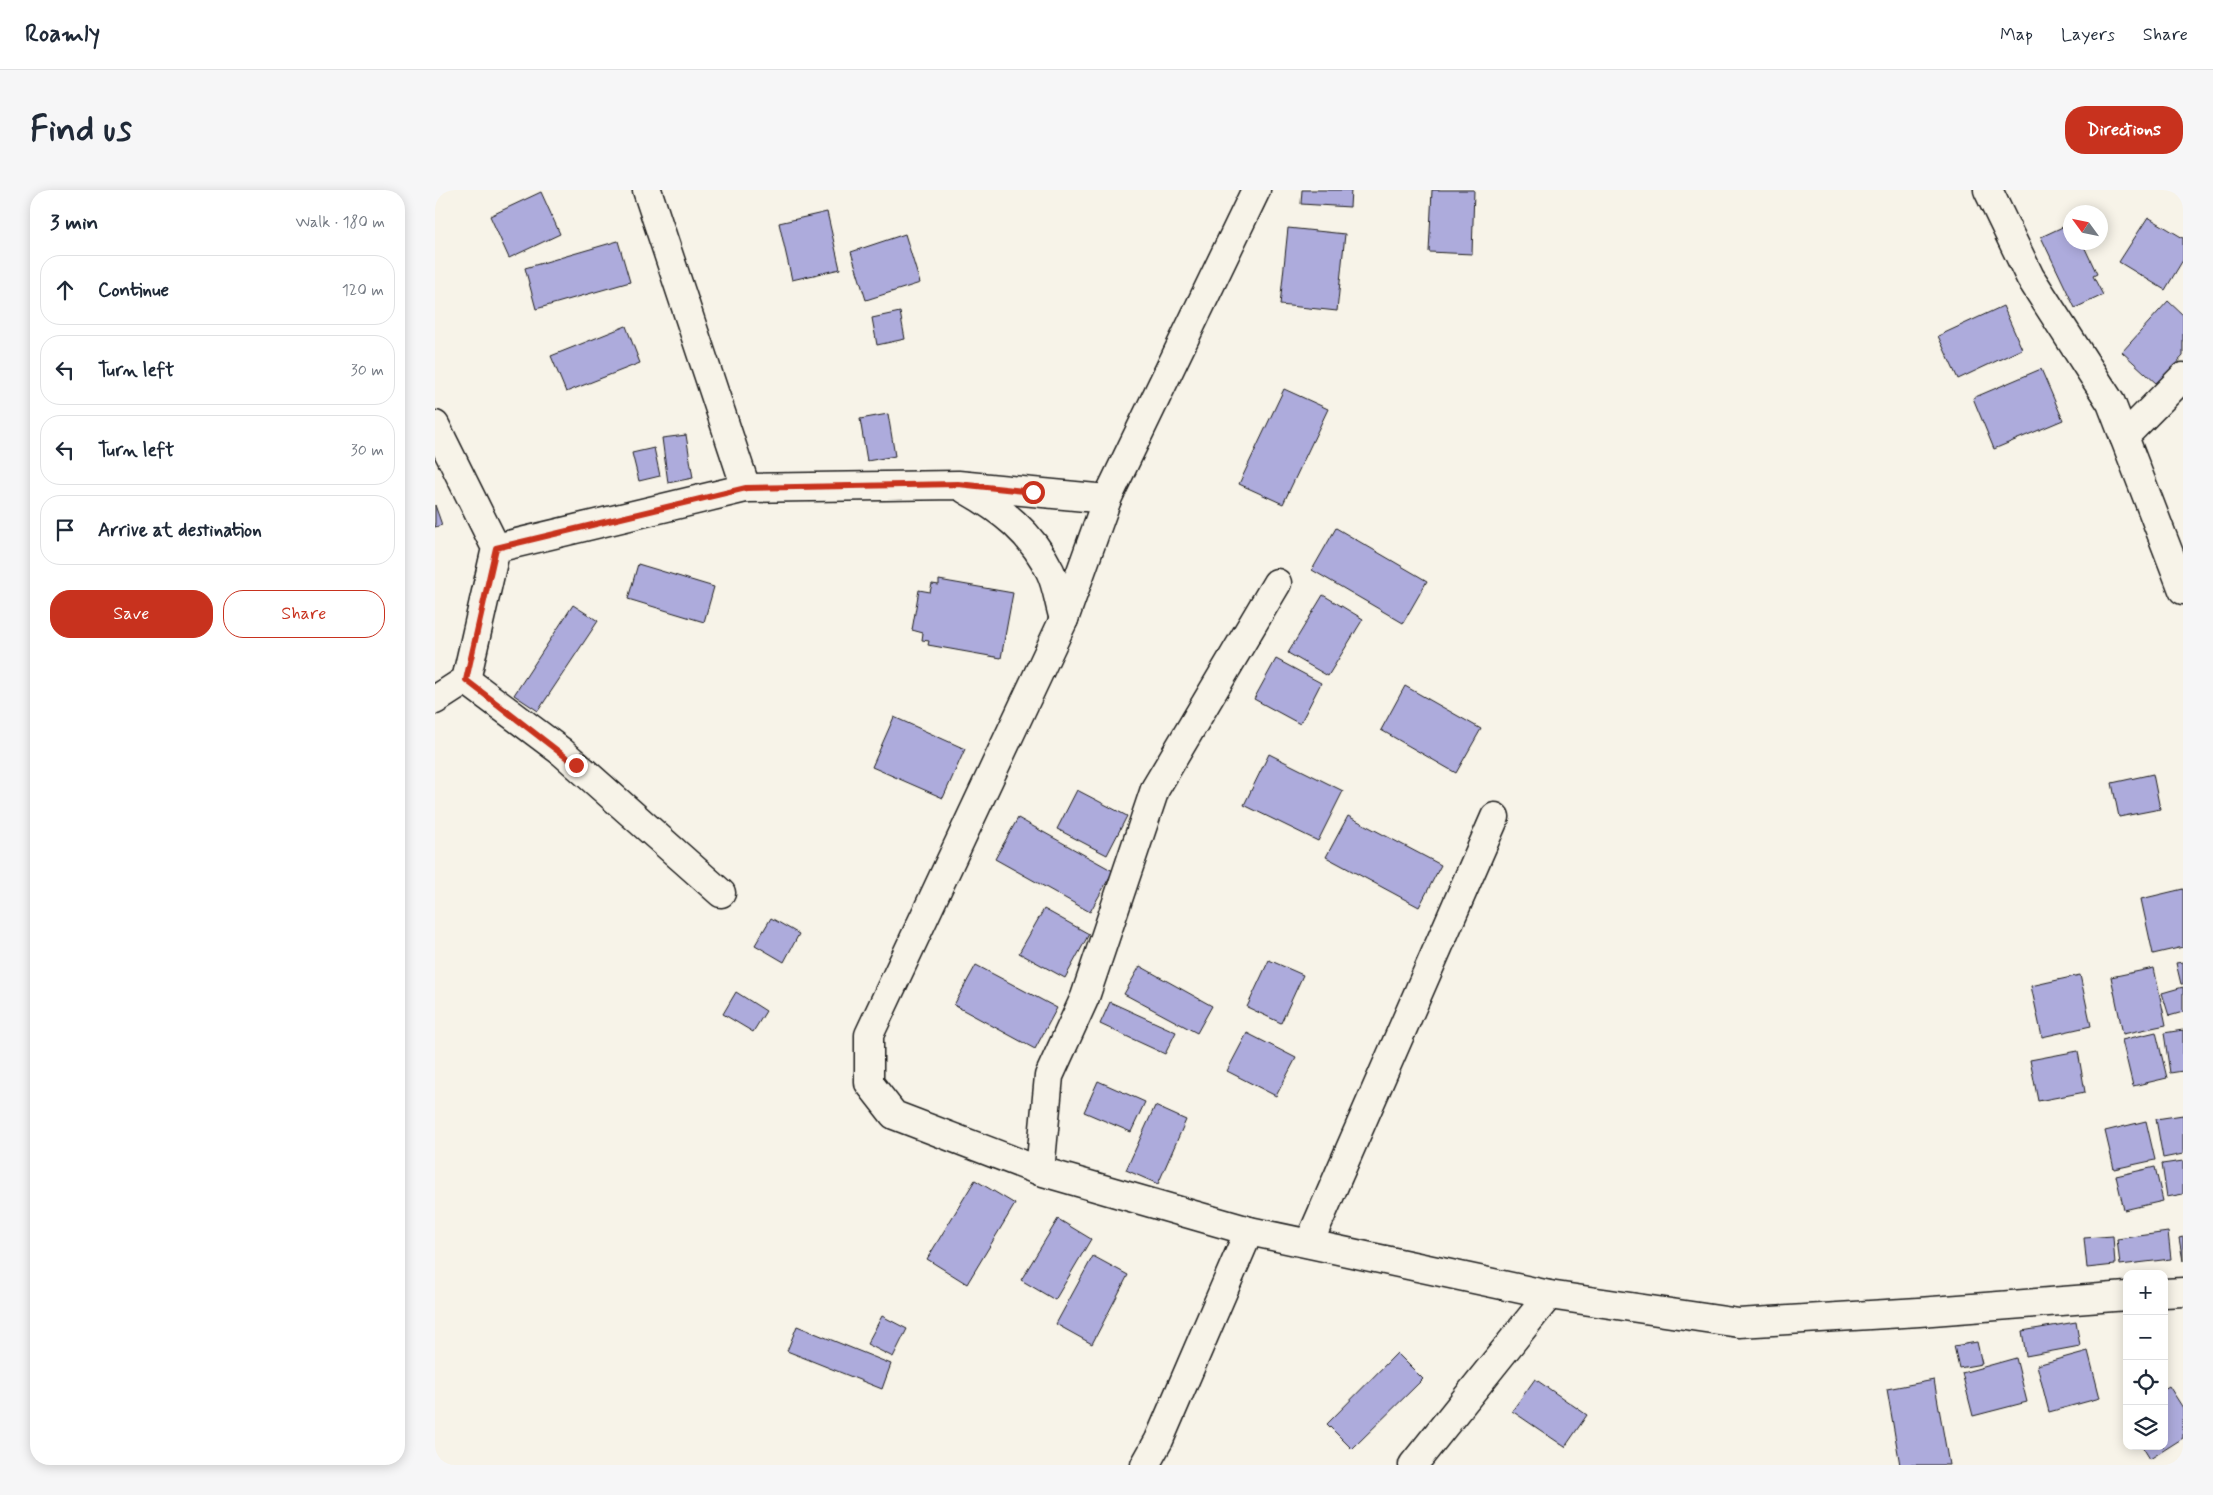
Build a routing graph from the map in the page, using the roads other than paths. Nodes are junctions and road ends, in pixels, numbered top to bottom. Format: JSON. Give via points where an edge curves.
{"nodes":[{"id":1,"x":647,"y":190,"type":"edge"},
{"id":2,"x":1256,"y":190,"type":"edge"},
{"id":3,"x":1988,"y":190,"type":"edge"},
{"id":4,"x":2183,"y":377,"type":"edge"},
{"id":5,"x":435,"y":425,"type":"edge"},
{"id":6,"x":2123,"y":437,"type":"junction"},
{"id":7,"x":958,"y":484,"type":"junction"},
{"id":8,"x":746,"y":488,"type":"junction"},
{"id":9,"x":1107,"y":499,"type":"junction"},
{"id":10,"x":496,"y":548,"type":"junction"},
{"id":11,"x":1277,"y":583,"type":"dead end"},
{"id":12,"x":2183,"y":590,"type":"edge"},
{"id":13,"x":1064,"y":619,"type":"junction"},
{"id":14,"x":466,"y":680,"type":"junction"},
{"id":15,"x":435,"y":700,"type":"edge"},
{"id":16,"x":1495,"y":816,"type":"dead end"},
{"id":17,"x":721,"y":893,"type":"dead end"},
{"id":18,"x":1040,"y":1171,"type":"junction"},
{"id":19,"x":1249,"y":1231,"type":"junction"},
{"id":20,"x":1309,"y":1243,"type":"junction"},
{"id":21,"x":2183,"y":1292,"type":"edge"},
{"id":22,"x":2168,"y":1293,"type":"edge"},
{"id":23,"x":1549,"y":1295,"type":"junction"},
{"id":24,"x":2123,"y":1296,"type":"edge"},
{"id":25,"x":1145,"y":1465,"type":"edge"},
{"id":26,"x":1413,"y":1465,"type":"edge"}],
"edges":[{"from":1,"to":8,"type":"street"},
{"from":2,"to":9,"type":"street"},
{"from":3,"to":6,"type":"street","via":[[2030,277],[2111,403]]},
{"from":4,"to":6,"type":"street"},
{"from":5,"to":10,"type":"street"},
{"from":6,"to":12,"type":"street"},
{"from":7,"to":8,"type":"street"},
{"from":7,"to":9,"type":"street"},
{"from":7,"to":13,"type":"street","via":[[996,507],[1025,531],[1050,571]]},
{"from":8,"to":10,"type":"street"},
{"from":9,"to":13,"type":"street"},
{"from":10,"to":14,"type":"street"},
{"from":11,"to":18,"type":"street","via":[[1155,789],[1085,997],[1049,1076]]},
{"from":13,"to":18,"type":"street","via":[[869,1035],[869,1083],[894,1114]]},
{"from":14,"to":15,"type":"street"},
{"from":14,"to":17,"type":"street","via":[[561,752]]},
{"from":16,"to":20,"type":"street"},
{"from":18,"to":19,"type":"street"},
{"from":19,"to":20,"type":"street"},
{"from":19,"to":25,"type":"street","via":[[1159,1440]]},
{"from":20,"to":23,"type":"street"},
{"from":21,"to":22,"type":"street"},
{"from":23,"to":24,"type":"street","via":[[1739,1323]]},
{"from":23,"to":26,"type":"street"}]}
